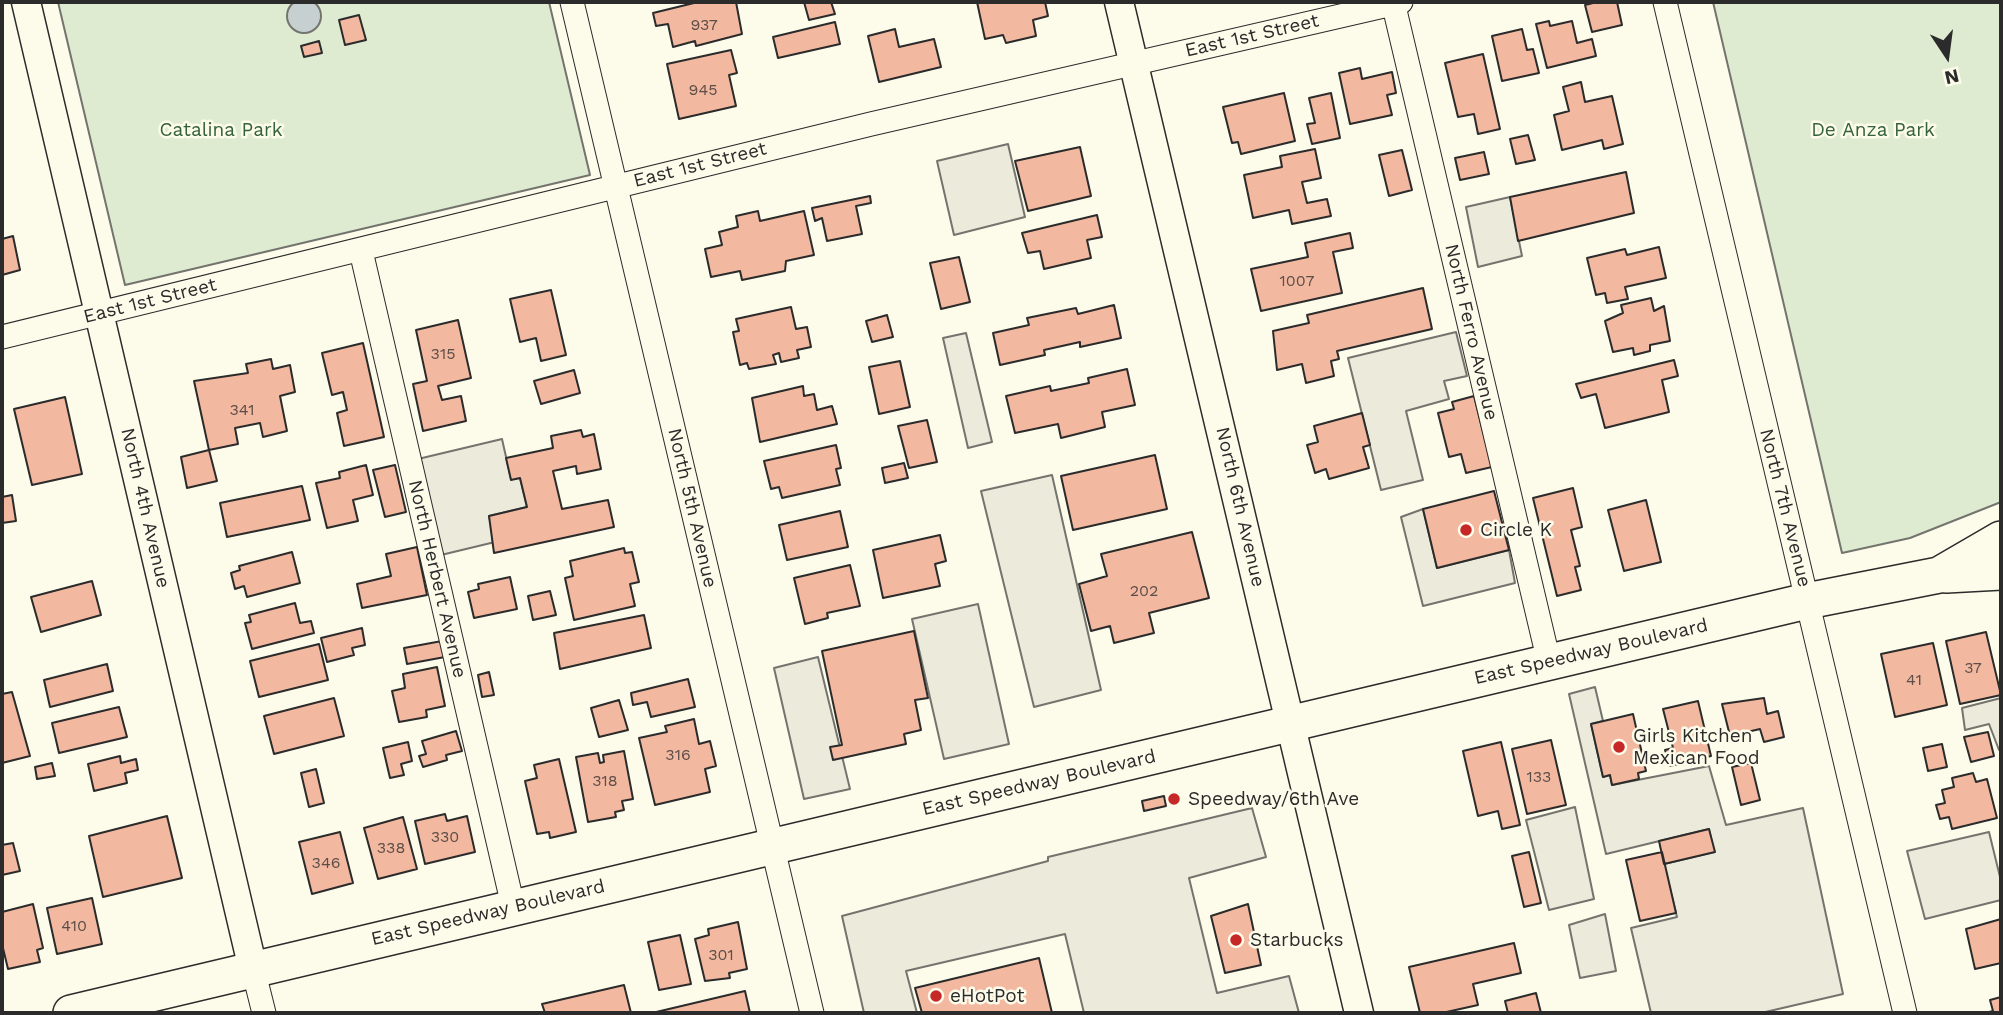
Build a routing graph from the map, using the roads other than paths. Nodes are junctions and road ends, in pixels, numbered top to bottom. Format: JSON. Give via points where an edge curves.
{"nodes":[{"id":1,"x":26,"y":2,"type":"edge"},
{"id":2,"x":572,"y":2,"type":"edge"},
{"id":3,"x":1119,"y":2,"type":"edge"},
{"id":4,"x":1396,"y":2,"type":"edge"},
{"id":5,"x":1665,"y":2,"type":"edge"},
{"id":6,"x":1133,"y":64,"type":"junction"},
{"id":7,"x":616,"y":186,"type":"junction"},
{"id":8,"x":361,"y":251,"type":"junction"},
{"id":9,"x":100,"y":313,"type":"junction"},
{"id":10,"x":2,"y":337,"type":"edge"},
{"id":11,"x":2001,"y":539,"type":"edge"},
{"id":12,"x":2001,"y":572,"type":"edge"},
{"id":13,"x":1940,"y":575,"type":"junction"},
{"id":14,"x":1807,"y":601,"type":"junction"},
{"id":15,"x":1549,"y":662,"type":"junction"},
{"id":16,"x":1291,"y":724,"type":"junction"},
{"id":17,"x":774,"y":847,"type":"junction"},
{"id":18,"x":513,"y":906,"type":"junction"},
{"id":19,"x":253,"y":969,"type":"junction"},
{"id":20,"x":71,"y":1013,"type":"edge"},
{"id":21,"x":264,"y":1013,"type":"edge"},
{"id":22,"x":812,"y":1013,"type":"edge"},
{"id":23,"x":1360,"y":1013,"type":"edge"},
{"id":24,"x":1905,"y":1013,"type":"edge"}],
"edges":[{"from":1,"to":9,"type":"street","name":"North 4th Avenue"},
{"from":2,"to":7,"type":"street","name":"North 5th Avenue"},
{"from":3,"to":6,"type":"street","name":"North 6th Avenue"},
{"from":4,"to":6,"type":"street","name":"East 1st Street"},
{"from":4,"to":15,"type":"street","name":"North Ferro Avenue"},
{"from":5,"to":14,"type":"street","name":"North 7th Avenue"},
{"from":6,"to":7,"type":"street","name":"East 1st Street"},
{"from":6,"to":16,"type":"street","name":"North 6th Avenue"},
{"from":7,"to":8,"type":"street","name":"East 1st Street"},
{"from":7,"to":17,"type":"street","name":"North 5th Avenue"},
{"from":8,"to":9,"type":"street","name":"East 1st Street"},
{"from":8,"to":18,"type":"street","name":"North Herbert Avenue"},
{"from":9,"to":10,"type":"street","name":"East 1st Street"},
{"from":9,"to":19,"type":"street","name":"North 4th Avenue"},
{"from":11,"to":13,"type":"main road","name":"East Speedway Boulevard"},
{"from":12,"to":13,"type":"main road"},
{"from":13,"to":14,"type":"main road","name":"East Speedway Boulevard"},
{"from":14,"to":15,"type":"main road","name":"East Speedway Boulevard"},
{"from":14,"to":24,"type":"street","name":"North 7th Avenue"},
{"from":15,"to":16,"type":"main road","name":"East Speedway Boulevard"},
{"from":16,"to":17,"type":"main road","name":"East Speedway Boulevard"},
{"from":16,"to":23,"type":"street","name":"North 6th Avenue"},
{"from":17,"to":18,"type":"main road","name":"East Speedway Boulevard"},
{"from":17,"to":22,"type":"street","name":"North 5th Avenue"},
{"from":18,"to":19,"type":"main road","name":"East Speedway Boulevard"},
{"from":19,"to":20,"type":"main road","name":"East Speedway Boulevard"},
{"from":19,"to":21,"type":"street","name":"North 4th Avenue"}]}
